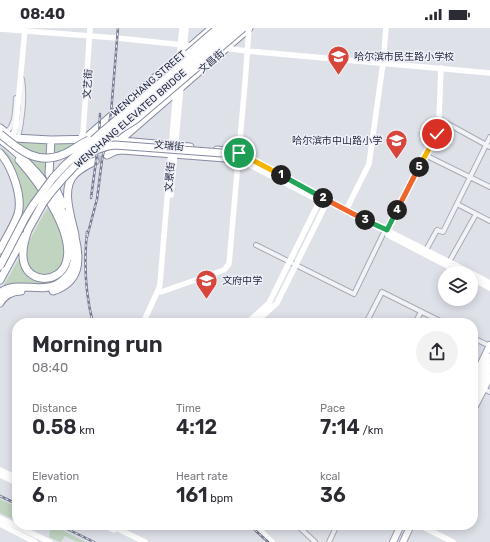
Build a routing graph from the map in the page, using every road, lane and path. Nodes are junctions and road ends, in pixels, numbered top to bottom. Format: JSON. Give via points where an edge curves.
{"nodes":[{"id":1,"x":90,"y":28,"type":"edge"},
{"id":2,"x":182,"y":28,"type":"edge"},
{"id":3,"x":186,"y":28,"type":"edge"},
{"id":4,"x":212,"y":28,"type":"edge"},
{"id":5,"x":218,"y":28,"type":"edge"},
{"id":6,"x":226,"y":28,"type":"edge"},
{"id":7,"x":235,"y":28,"type":"edge"},
{"id":8,"x":243,"y":28,"type":"edge"},
{"id":9,"x":249,"y":28,"type":"edge"},
{"id":10,"x":386,"y":28,"type":"edge"},
{"id":11,"x":0,"y":29,"type":"edge"},
{"id":12,"x":25,"y":30,"type":"edge"},
{"id":13,"x":90,"y":36,"type":"junction"},
{"id":14,"x":192,"y":46,"type":"junction"},
{"id":15,"x":226,"y":48,"type":"junction"},
{"id":16,"x":182,"y":49,"type":"junction"},
{"id":17,"x":247,"y":51,"type":"junction"},
{"id":18,"x":383,"y":63,"type":"junction"},
{"id":19,"x":441,"y":68,"type":"junction"},
{"id":20,"x":490,"y":73,"type":"edge"},
{"id":21,"x":22,"y":76,"type":"junction"},
{"id":22,"x":179,"y":89,"type":"junction"},
{"id":23,"x":139,"y":101,"type":"junction"},
{"id":24,"x":439,"y":119,"type":"junction"},
{"id":25,"x":2,"y":132,"type":"edge"},
{"id":26,"x":103,"y":136,"type":"junction"},
{"id":27,"x":16,"y":137,"type":"junction"},
{"id":28,"x":490,"y":137,"type":"edge"},
{"id":29,"x":0,"y":139,"type":"edge"},
{"id":30,"x":82,"y":139,"type":"junction"},
{"id":31,"x":51,"y":140,"type":"junction"},
{"id":32,"x":119,"y":141,"type":"junction"},
{"id":33,"x":0,"y":144,"type":"edge"},
{"id":34,"x":174,"y":146,"type":"junction"},
{"id":35,"x":488,"y":146,"type":"edge"},
{"id":36,"x":0,"y":153,"type":"edge"},
{"id":37,"x":87,"y":154,"type":"junction"},
{"id":38,"x":173,"y":154,"type":"junction"},
{"id":39,"x":107,"y":155,"type":"tunnel mouth"},
{"id":40,"x":425,"y":155,"type":"junction"},
{"id":41,"x":239,"y":156,"type":"junction"},
{"id":42,"x":95,"y":161,"type":"tunnel mouth"},
{"id":43,"x":470,"y":178,"type":"junction"},
{"id":44,"x":490,"y":187,"type":"edge"},
{"id":45,"x":321,"y":199,"type":"junction"},
{"id":46,"x":327,"y":202,"type":"junction"},
{"id":47,"x":457,"y":204,"type":"junction"},
{"id":48,"x":346,"y":210,"type":"junction"},
{"id":49,"x":476,"y":214,"type":"junction"},
{"id":50,"x":490,"y":221,"type":"edge"},
{"id":51,"x":28,"y":230,"type":"junction"},
{"id":52,"x":385,"y":231,"type":"junction"},
{"id":53,"x":74,"y":235,"type":"junction"},
{"id":54,"x":256,"y":245,"type":"dead end"},
{"id":55,"x":0,"y":250,"type":"edge"},
{"id":56,"x":426,"y":250,"type":"junction"},
{"id":57,"x":449,"y":262,"type":"junction"},
{"id":58,"x":293,"y":263,"type":"junction"},
{"id":59,"x":0,"y":266,"type":"edge"},
{"id":60,"x":448,"y":266,"type":"edge"},
{"id":61,"x":457,"y":266,"type":"edge"},
{"id":62,"x":478,"y":277,"type":"edge"},
{"id":63,"x":0,"y":280,"type":"edge"},
{"id":64,"x":478,"y":282,"type":"edge"},
{"id":65,"x":490,"y":283,"type":"edge"},
{"id":66,"x":490,"y":288,"type":"edge"},
{"id":67,"x":15,"y":291,"type":"junction"},
{"id":68,"x":161,"y":292,"type":"junction"},
{"id":69,"x":0,"y":293,"type":"edge"},
{"id":70,"x":0,"y":298,"type":"edge"},
{"id":71,"x":0,"y":303,"type":"edge"},
{"id":72,"x":421,"y":312,"type":"junction"},
{"id":73,"x":145,"y":318,"type":"edge"},
{"id":74,"x":148,"y":318,"type":"edge"},
{"id":75,"x":252,"y":318,"type":"edge"},
{"id":76,"x":261,"y":318,"type":"edge"},
{"id":77,"x":369,"y":318,"type":"edge"},
{"id":78,"x":418,"y":318,"type":"edge"},
{"id":79,"x":434,"y":318,"type":"edge"},
{"id":80,"x":478,"y":340,"type":"edge"},
{"id":81,"x":490,"y":346,"type":"edge"},
{"id":82,"x":490,"y":357,"type":"edge"},
{"id":83,"x":490,"y":367,"type":"edge"},
{"id":84,"x":478,"y":370,"type":"edge"},
{"id":85,"x":485,"y":376,"type":"edge"},
{"id":86,"x":478,"y":384,"type":"edge"},
{"id":87,"x":484,"y":389,"type":"junction"},
{"id":88,"x":478,"y":390,"type":"edge"},
{"id":89,"x":490,"y":392,"type":"edge"},
{"id":90,"x":478,"y":394,"type":"edge"},
{"id":91,"x":478,"y":400,"type":"edge"},
{"id":92,"x":0,"y":470,"type":"edge"},
{"id":93,"x":0,"y":475,"type":"edge"},
{"id":94,"x":12,"y":476,"type":"edge"},
{"id":95,"x":12,"y":481,"type":"edge"},
{"id":96,"x":0,"y":518,"type":"edge"},
{"id":97,"x":0,"y":524,"type":"edge"},
{"id":98,"x":12,"y":525,"type":"edge"},
{"id":99,"x":12,"y":529,"type":"edge"},
{"id":100,"x":14,"y":530,"type":"edge"},
{"id":101,"x":21,"y":530,"type":"edge"},
{"id":102,"x":113,"y":530,"type":"edge"},
{"id":103,"x":120,"y":530,"type":"edge"},
{"id":104,"x":260,"y":530,"type":"edge"},
{"id":105,"x":302,"y":530,"type":"edge"},
{"id":106,"x":335,"y":530,"type":"edge"},
{"id":107,"x":398,"y":530,"type":"edge"},
{"id":108,"x":409,"y":530,"type":"edge"},
{"id":109,"x":429,"y":530,"type":"edge"},
{"id":110,"x":38,"y":540,"type":"edge"},
{"id":111,"x":50,"y":542,"type":"edge"},
{"id":112,"x":137,"y":542,"type":"edge"},
{"id":113,"x":144,"y":542,"type":"edge"},
{"id":114,"x":272,"y":542,"type":"edge"},
{"id":115,"x":315,"y":542,"type":"edge"},
{"id":116,"x":329,"y":542,"type":"edge"},
{"id":117,"x":392,"y":542,"type":"edge"},
{"id":118,"x":403,"y":542,"type":"edge"},
{"id":119,"x":453,"y":542,"type":"edge"}],
"edges":[{"from":1,"to":13,"type":"street","name":"文艺街"},
{"from":2,"to":16,"type":"street"},
{"from":3,"to":16,"type":"street"},
{"from":4,"to":14,"type":"highway","name":"WENCHANG STREET"},
{"from":5,"to":23,"type":"highway","bridge":true,"via":[[151,85]]},
{"from":6,"to":23,"type":"highway","name":"WENCHANG ELEVATED BRIDGE","bridge":true},
{"from":7,"to":26,"type":"highway","name":"WENCHANG ELEVATED BRIDGE","bridge":true},
{"from":8,"to":26,"type":"highway","bridge":true,"via":[[135,120],[124,128]]},
{"from":9,"to":15,"type":"highway","name":"文昌街"},
{"from":9,"to":17,"type":"street"},
{"from":10,"to":18,"type":"street"},
{"from":11,"to":12,"type":"street"},
{"from":12,"to":13,"type":"street"},
{"from":12,"to":21,"type":"street"},
{"from":13,"to":16,"type":"street"},
{"from":13,"to":30,"type":"street","name":"文艺街"},
{"from":14,"to":15,"type":"street"},
{"from":14,"to":16,"type":"highway","name":"WENCHANG STREET"},
{"from":15,"to":17,"type":"street"},
{"from":15,"to":22,"type":"highway","name":"文昌街"},
{"from":16,"to":22,"type":"street","name":"文景街"},
{"from":16,"to":30,"type":"highway","name":"WENCHANG STREET"},
{"from":17,"to":18,"type":"street"},
{"from":17,"to":41,"type":"street"},
{"from":18,"to":19,"type":"street"},
{"from":18,"to":48,"type":"street","via":[[369,164]]},
{"from":19,"to":20,"type":"street"},
{"from":19,"to":24,"type":"street"},
{"from":21,"to":25,"type":"street","via":[[17,86],[12,125],[8,131]]},
{"from":21,"to":27,"type":"street"},
{"from":22,"to":32,"type":"highway","name":"文昌街"},
{"from":22,"to":34,"type":"street","name":"文景街"},
{"from":23,"to":26,"type":"highway","name":"WENCHANG ELEVATED BRIDGE","bridge":true},
{"from":24,"to":35,"type":"street"},
{"from":24,"to":40,"type":"street","via":[[437,134]]},
{"from":25,"to":26,"type":"highway","bridge":true,"via":[[14,146],[26,154],[41,158],[63,155]]},
{"from":25,"to":27,"type":"highway"},
{"from":26,"to":30,"type":"highway"},
{"from":26,"to":32,"type":"highway","name":"文瑞街"},
{"from":26,"to":37,"type":"highway","name":"WENCHANG ELEVATED BRIDGE","bridge":true},
{"from":26,"to":59,"type":"highway","name":"WENCHANG ELEVATED BRIDGE","bridge":true,"via":[[66,164],[53,178],[25,218]]},
{"from":27,"to":31,"type":"highway"},
{"from":28,"to":35,"type":"street"},
{"from":29,"to":69,"type":"highway","via":[[37,173],[57,201],[72,244],[74,260],[69,274],[58,284],[41,288],[20,286]]},
{"from":30,"to":31,"type":"highway"},
{"from":31,"to":53,"type":"highway","via":[[49,174]]},
{"from":32,"to":34,"type":"highway","name":"文瑞街"},
{"from":33,"to":51,"type":"highway","via":[[28,170],[57,215],[67,250],[66,261],[59,274],[54,277],[38,277],[28,270],[23,256]]},
{"from":34,"to":38,"type":"street","name":"文景街"},
{"from":34,"to":41,"type":"highway","name":"文瑞街"},
{"from":35,"to":43,"type":"street"},
{"from":36,"to":55,"type":"highway","via":[[14,179],[19,203],[15,222]]},
{"from":37,"to":41,"type":"highway","bridge":true,"via":[[115,145]]},
{"from":37,"to":51,"type":"highway","name":"WENCHANG ELEVATED BRIDGE","bridge":true,"via":[[57,185]]},
{"from":38,"to":39,"type":"highway","name":"文瑞街","via":[[122,150]]},
{"from":38,"to":41,"type":"highway","name":"文瑞街"},
{"from":38,"to":68,"type":"street"},
{"from":38,"to":73,"type":"street","name":"文景街","via":[[160,284]]},
{"from":40,"to":43,"type":"street"},
{"from":40,"to":52,"type":"street"},
{"from":41,"to":45,"type":"street"},
{"from":41,"to":68,"type":"street","via":[[228,267]]},
{"from":42,"to":53,"type":"highway","via":[[74,174],[68,187]]},
{"from":43,"to":44,"type":"street"},
{"from":43,"to":47,"type":"street"},
{"from":45,"to":46,"type":"street"},
{"from":45,"to":58,"type":"street"},
{"from":46,"to":48,"type":"street"},
{"from":46,"to":52,"type":"street"},
{"from":46,"to":58,"type":"street"},
{"from":47,"to":49,"type":"street"},
{"from":47,"to":56,"type":"street","via":[[442,232],[437,230]]},
{"from":48,"to":52,"type":"street"},
{"from":49,"to":50,"type":"street"},
{"from":49,"to":57,"type":"street"},
{"from":51,"to":63,"type":"highway","name":"WENCHANG ELEVATED BRIDGE"},
{"from":52,"to":56,"type":"street"},
{"from":52,"to":58,"type":"street","via":[[354,294]]},
{"from":52,"to":60,"type":"street"},
{"from":53,"to":67,"type":"highway","via":[[79,257],[75,273],[67,284],[46,292]]},
{"from":54,"to":58,"type":"street"},
{"from":56,"to":57,"type":"street"},
{"from":57,"to":61,"type":"street"},
{"from":58,"to":75,"type":"street","via":[[269,303]]},
{"from":58,"to":76,"type":"street","via":[[277,303]]},
{"from":62,"to":65,"type":"street"},
{"from":64,"to":66,"type":"street"},
{"from":67,"to":70,"type":"highway"},
{"from":67,"to":71,"type":"highway"},
{"from":68,"to":74,"type":"street"},
{"from":72,"to":77,"type":"street","via":[[382,292]]},
{"from":72,"to":78,"type":"street"},
{"from":72,"to":79,"type":"street"},
{"from":80,"to":81,"type":"street"},
{"from":81,"to":84,"type":"main road"},
{"from":82,"to":85,"type":"main road"},
{"from":83,"to":85,"type":"main road"},
{"from":85,"to":86,"type":"main road"},
{"from":85,"to":87,"type":"main road"},
{"from":85,"to":88,"type":"main road"},
{"from":87,"to":89,"type":"street"},
{"from":87,"to":90,"type":"main road"},
{"from":87,"to":91,"type":"main road"},
{"from":92,"to":94,"type":"street"},
{"from":93,"to":95,"type":"street"},
{"from":96,"to":98,"type":"street"},
{"from":97,"to":99,"type":"street"},
{"from":100,"to":110,"type":"street"},
{"from":101,"to":110,"type":"street"},
{"from":102,"to":112,"type":"street"},
{"from":103,"to":113,"type":"street"},
{"from":104,"to":114,"type":"street"},
{"from":105,"to":115,"type":"street"},
{"from":106,"to":116,"type":"street"},
{"from":107,"to":117,"type":"main road"},
{"from":108,"to":118,"type":"main road"},
{"from":109,"to":119,"type":"street"},
{"from":110,"to":111,"type":"street"}]}
